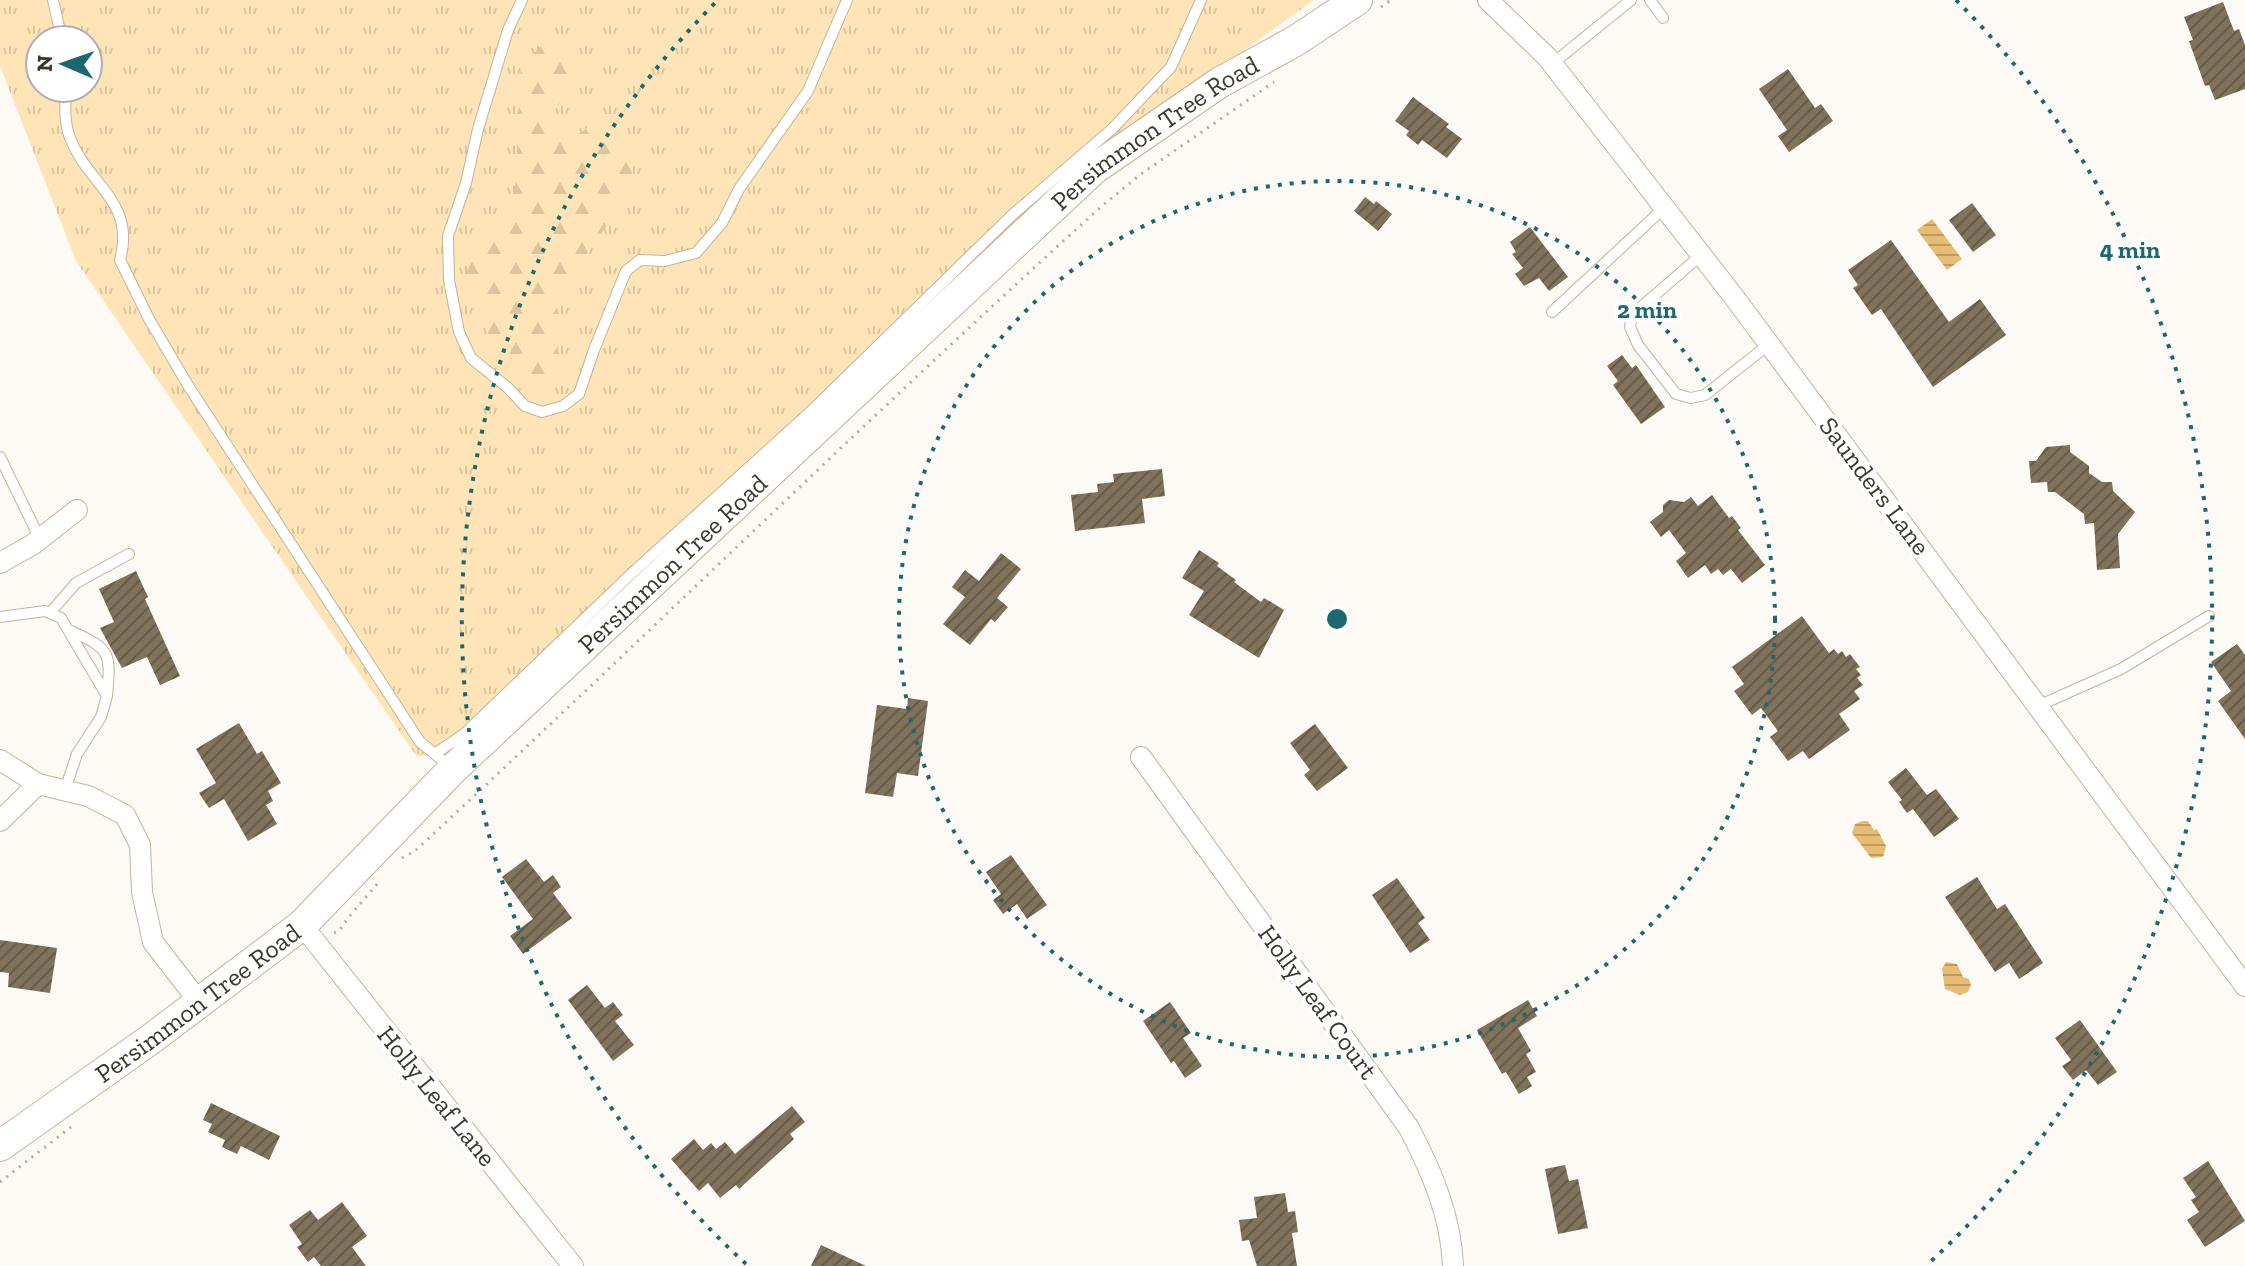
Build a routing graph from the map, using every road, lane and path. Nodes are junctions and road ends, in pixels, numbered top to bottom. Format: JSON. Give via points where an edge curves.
{"nodes":[{"id":1,"x":53,"y":0,"type":"edge"},
{"id":2,"x":522,"y":0,"type":"edge"},
{"id":3,"x":847,"y":0,"type":"edge"},
{"id":4,"x":1201,"y":0,"type":"edge"},
{"id":5,"x":1391,"y":0,"type":"edge"},
{"id":6,"x":1488,"y":0,"type":"edge"},
{"id":7,"x":1631,"y":0,"type":"edge"},
{"id":8,"x":1650,"y":0,"type":"edge"},
{"id":9,"x":1367,"y":4,"type":"edge"},
{"id":10,"x":1663,"y":18,"type":"dead end"},
{"id":11,"x":58,"y":24,"type":"edge"},
{"id":12,"x":1552,"y":64,"type":"junction"},
{"id":13,"x":1275,"y":81,"type":"dead end"},
{"id":14,"x":65,"y":104,"type":"edge"},
{"id":15,"x":1664,"y":208,"type":"junction"},
{"id":16,"x":1700,"y":256,"type":"junction"},
{"id":17,"x":1552,"y":312,"type":"dead end"},
{"id":18,"x":1768,"y":345,"type":"junction"},
{"id":19,"x":0,"y":457,"type":"edge"},
{"id":20,"x":77,"y":510,"type":"dead end"},
{"id":21,"x":40,"y":539,"type":"junction"},
{"id":22,"x":129,"y":554,"type":"dead end"},
{"id":23,"x":0,"y":563,"type":"edge"},
{"id":24,"x":50,"y":613,"type":"junction"},
{"id":25,"x":2209,"y":616,"type":"dead end"},
{"id":26,"x":0,"y":617,"type":"edge"},
{"id":27,"x":69,"y":630,"type":"junction"},
{"id":28,"x":107,"y":696,"type":"junction"},
{"id":29,"x":2038,"y":706,"type":"junction"},
{"id":30,"x":1141,"y":757,"type":"dead end"},
{"id":31,"x":0,"y":760,"type":"edge"},
{"id":32,"x":444,"y":761,"type":"junction"},
{"id":33,"x":38,"y":784,"type":"junction"},
{"id":34,"x":65,"y":790,"type":"junction"},
{"id":35,"x":0,"y":821,"type":"edge"},
{"id":36,"x":394,"y":862,"type":"dead end"},
{"id":37,"x":379,"y":882,"type":"dead end"},
{"id":38,"x":309,"y":935,"type":"junction"},
{"id":39,"x":2245,"y":986,"type":"edge"},
{"id":40,"x":200,"y":1003,"type":"junction"},
{"id":41,"x":75,"y":1125,"type":"dead end"},
{"id":42,"x":0,"y":1146,"type":"edge"},
{"id":43,"x":0,"y":1182,"type":"edge"},
{"id":44,"x":573,"y":1266,"type":"edge"},
{"id":45,"x":1453,"y":1266,"type":"edge"}],
"edges":[{"from":1,"to":11,"type":"lane"},
{"from":2,"to":3,"type":"lane","via":[[508,30],[448,236],[449,280],[459,332],[471,358],[525,406],[542,412],[579,394],[626,271],[640,260],[665,261],[696,253],[722,223],[739,189],[808,91]]},
{"from":4,"to":32,"type":"lane","via":[[1171,67],[1112,129],[1012,215],[808,414],[630,575],[464,734]]},
{"from":5,"to":9,"type":"path"},
{"from":6,"to":12,"type":"street","name":"Saunders Lane"},
{"from":7,"to":12,"type":"lane"},
{"from":8,"to":10,"type":"lane"},
{"from":9,"to":32,"type":"main road","name":"Persimmon Tree Road","via":[[1219,83],[1094,169]]},
{"from":12,"to":15,"type":"street","name":"Saunders Lane"},
{"from":13,"to":36,"type":"path","via":[[1102,206],[415,851]]},
{"from":14,"to":32,"type":"lane","via":[[70,138],[121,218],[126,238],[120,260],[149,319],[411,730]]},
{"from":15,"to":16,"type":"street","name":"Saunders Lane"},
{"from":15,"to":17,"type":"lane"},
{"from":16,"to":18,"type":"street","name":"Saunders Lane"},
{"from":16,"to":18,"type":"lane","via":[[1632,315],[1630,327],[1638,345],[1676,394],[1691,398],[1705,395]]},
{"from":18,"to":29,"type":"street","name":"Saunders Lane"},
{"from":19,"to":21,"type":"lane"},
{"from":20,"to":21,"type":"street"},
{"from":21,"to":23,"type":"street"},
{"from":22,"to":24,"type":"lane","via":[[76,583]]},
{"from":24,"to":26,"type":"lane"},
{"from":24,"to":27,"type":"lane"},
{"from":25,"to":29,"type":"lane","via":[[2121,669]]},
{"from":27,"to":28,"type":"lane"},
{"from":27,"to":28,"type":"lane","via":[[99,644],[110,663]]},
{"from":28,"to":34,"type":"lane"},
{"from":29,"to":39,"type":"street","name":"Saunders Lane"},
{"from":30,"to":45,"type":"street","name":"Holly Leaf Court","via":[[1409,1128],[1434,1176]]},
{"from":31,"to":33,"type":"street"},
{"from":32,"to":38,"type":"main road","name":"Persimmon Tree Road"},
{"from":33,"to":34,"type":"street"},
{"from":33,"to":35,"type":"street"},
{"from":34,"to":40,"type":"street","via":[[125,815],[140,845],[142,892],[153,942]]},
{"from":37,"to":38,"type":"path","via":[[339,931]]},
{"from":38,"to":40,"type":"main road","name":"Persimmon Tree Road"},
{"from":38,"to":44,"type":"street","name":"Holly Leaf Lane"},
{"from":40,"to":42,"type":"main road","name":"Persimmon Tree Road"},
{"from":41,"to":43,"type":"path"}]}
